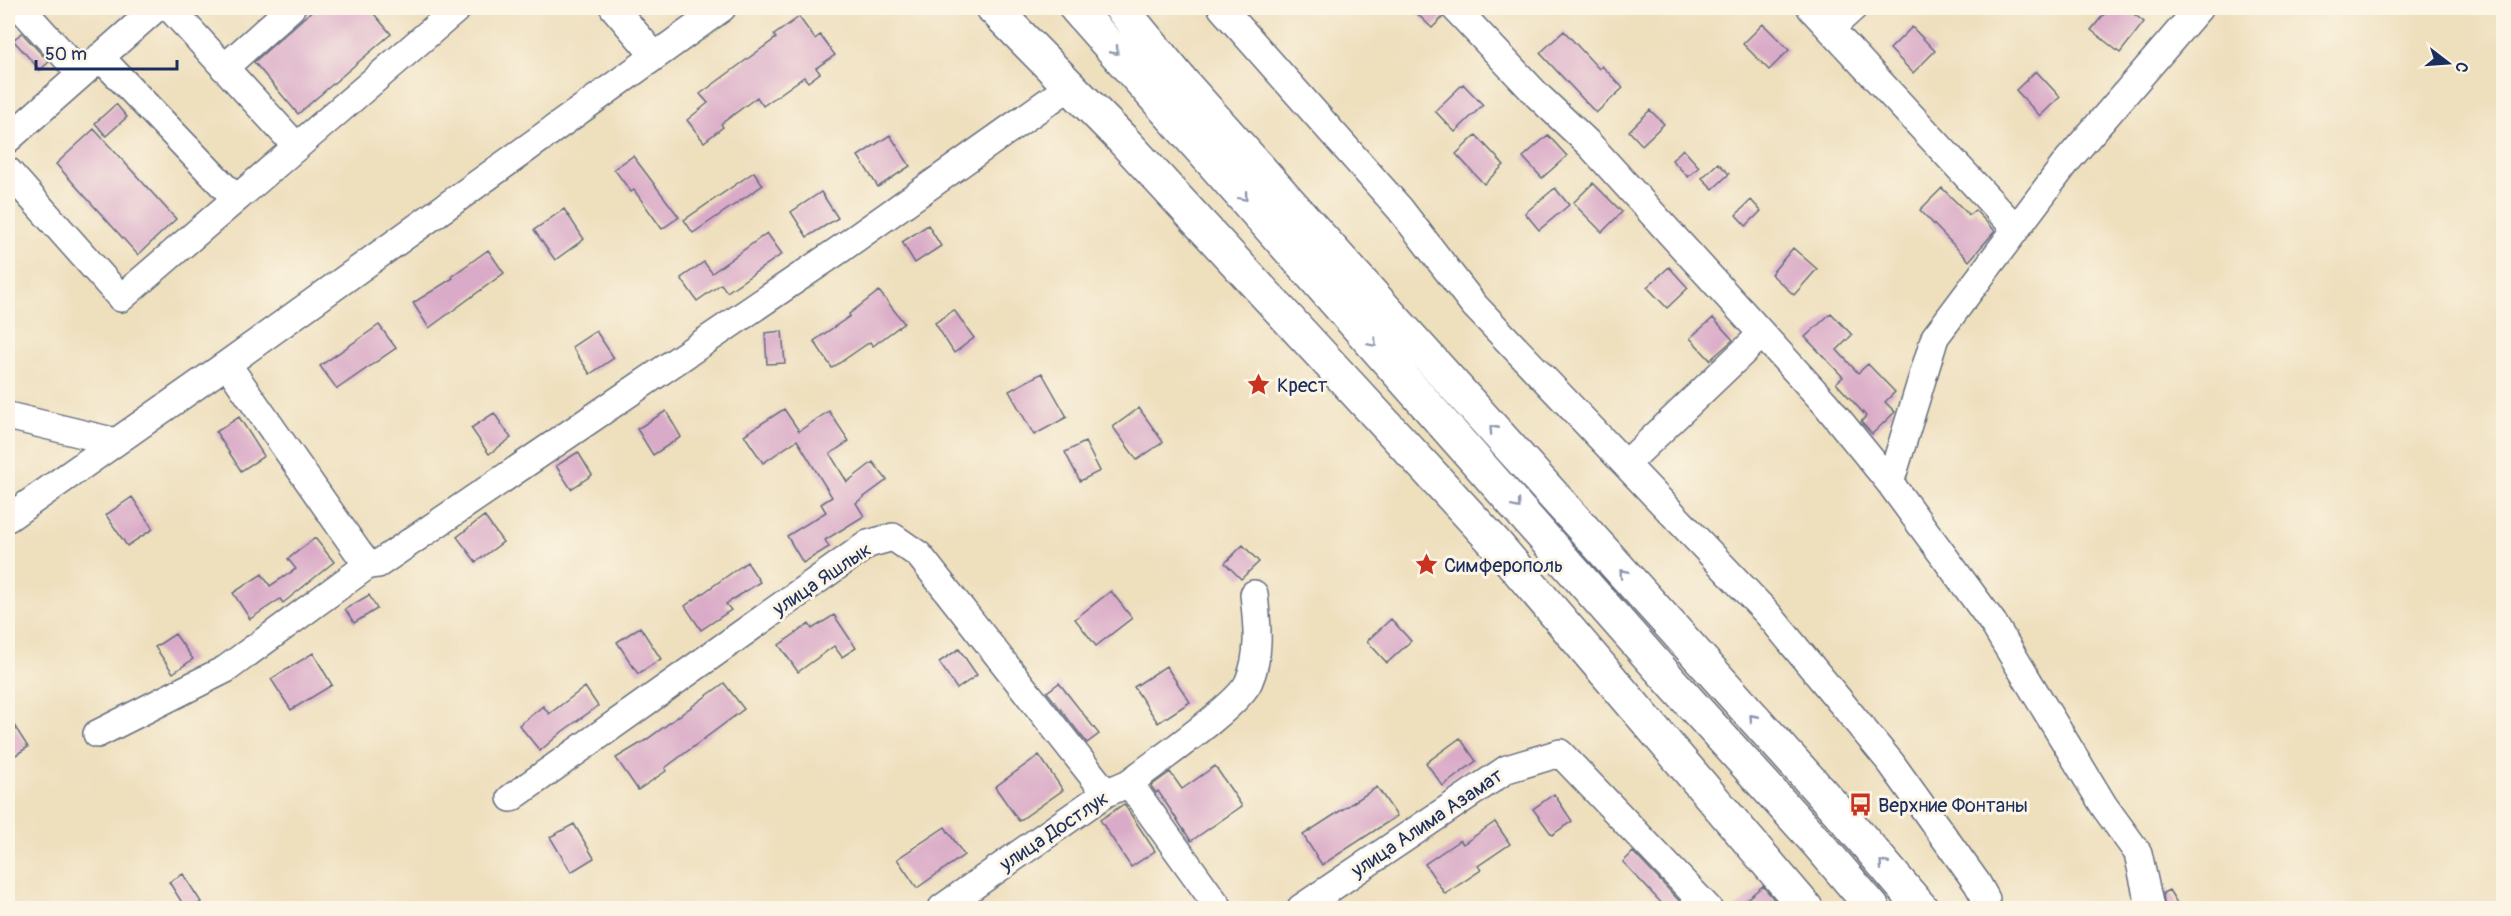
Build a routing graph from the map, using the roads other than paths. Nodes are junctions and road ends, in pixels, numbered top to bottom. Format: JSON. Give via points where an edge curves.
{"nodes":[{"id":1,"x":21,"y":8,"type":"edge"},
{"id":2,"x":156,"y":8,"type":"edge"},
{"id":3,"x":170,"y":8,"type":"edge"},
{"id":4,"x":291,"y":8,"type":"edge"},
{"id":5,"x":458,"y":8,"type":"edge"},
{"id":6,"x":614,"y":8,"type":"edge"},
{"id":7,"x":722,"y":8,"type":"edge"},
{"id":8,"x":993,"y":8,"type":"edge"},
{"id":9,"x":1076,"y":8,"type":"edge"},
{"id":10,"x":1120,"y":8,"type":"edge"},
{"id":11,"x":1222,"y":8,"type":"edge"},
{"id":12,"x":1455,"y":8,"type":"edge"},
{"id":13,"x":1810,"y":8,"type":"edge"},
{"id":14,"x":1853,"y":8,"type":"edge"},
{"id":15,"x":2199,"y":8,"type":"edge"},
{"id":16,"x":1831,"y":28,"type":"junction"},
{"id":17,"x":654,"y":55,"type":"junction"},
{"id":18,"x":90,"y":66,"type":"junction"},
{"id":19,"x":224,"y":68,"type":"junction"},
{"id":20,"x":1070,"y":86,"type":"junction"},
{"id":21,"x":8,"y":139,"type":"edge"},
{"id":22,"x":297,"y":147,"type":"junction"},
{"id":23,"x":8,"y":171,"type":"edge"},
{"id":24,"x":236,"y":199,"type":"junction"},
{"id":25,"x":2016,"y":229,"type":"junction"},
{"id":26,"x":1762,"y":334,"type":"junction"},
{"id":27,"x":227,"y":364,"type":"junction"},
{"id":28,"x":8,"y":416,"type":"edge"},
{"id":29,"x":116,"y":442,"type":"junction"},
{"id":30,"x":1626,"y":464,"type":"junction"},
{"id":31,"x":1890,"y":483,"type":"junction"},
{"id":32,"x":8,"y":518,"type":"edge"},
{"id":33,"x":368,"y":565,"type":"junction"},
{"id":34,"x":1254,"y":594,"type":"dead end"},
{"id":35,"x":97,"y":734,"type":"dead end"},
{"id":36,"x":1117,"y":788,"type":"junction"},
{"id":37,"x":511,"y":798,"type":"dead end"},
{"id":38,"x":1981,"y":896,"type":"edge"},
{"id":39,"x":1799,"y":902,"type":"edge"},
{"id":40,"x":942,"y":909,"type":"edge"},
{"id":41,"x":1219,"y":909,"type":"edge"},
{"id":42,"x":1301,"y":909,"type":"edge"},
{"id":43,"x":1708,"y":909,"type":"edge"},
{"id":44,"x":1873,"y":909,"type":"edge"},
{"id":45,"x":1921,"y":909,"type":"edge"},
{"id":46,"x":2150,"y":909,"type":"edge"}],
"edges":[{"from":1,"to":18,"type":"street"},
{"from":2,"to":18,"type":"street"},
{"from":3,"to":19,"type":"street"},
{"from":4,"to":19,"type":"street"},
{"from":5,"to":22,"type":"street"},
{"from":6,"to":17,"type":"street"},
{"from":7,"to":17,"type":"street"},
{"from":8,"to":20,"type":"main road"},
{"from":9,"to":44,"type":"main road","one_way":true},
{"from":45,"to":10,"type":"main road","one_way":true,"via":[[1846,820],[1333,251]]},
{"from":11,"to":30,"type":"street","via":[[1400,209],[1474,305]]},
{"from":12,"to":26,"type":"street","via":[[1589,144]]},
{"from":13,"to":16,"type":"street"},
{"from":14,"to":16,"type":"street"},
{"from":15,"to":25,"type":"street","via":[[2068,160]]},
{"from":16,"to":25,"type":"street"},
{"from":17,"to":27,"type":"street"},
{"from":18,"to":21,"type":"street"},
{"from":18,"to":24,"type":"street"},
{"from":19,"to":22,"type":"street"},
{"from":20,"to":33,"type":"street","via":[[842,248],[396,552],[378,564]]},
{"from":20,"to":39,"type":"main road","via":[[1496,544]]},
{"from":22,"to":24,"type":"street"},
{"from":23,"to":24,"type":"street","via":[[121,298]]},
{"from":25,"to":31,"type":"street","via":[[1935,337]]},
{"from":26,"to":30,"type":"street"},
{"from":26,"to":31,"type":"street"},
{"from":27,"to":29,"type":"street"},
{"from":27,"to":33,"type":"street"},
{"from":28,"to":29,"type":"street"},
{"from":29,"to":32,"type":"street"},
{"from":30,"to":38,"type":"street","via":[[1768,614],[1825,681],[1891,763]]},
{"from":31,"to":46,"type":"street","via":[[1993,623],[2104,806],[2138,853]]},
{"from":33,"to":35,"type":"street","via":[[226,669]]},
{"from":34,"to":36,"type":"street","via":[[1258,639],[1248,684],[1229,706]]},
{"from":36,"to":37,"type":"street","name":"улица Яшлык","via":[[919,555],[893,537],[868,544]]},
{"from":36,"to":40,"type":"street","name":"улица Достлук"},
{"from":36,"to":41,"type":"street","name":"улица Достлук"},
{"from":42,"to":43,"type":"street","name":"улица Алима Азамат","via":[[1507,769],[1560,753]]}]}
